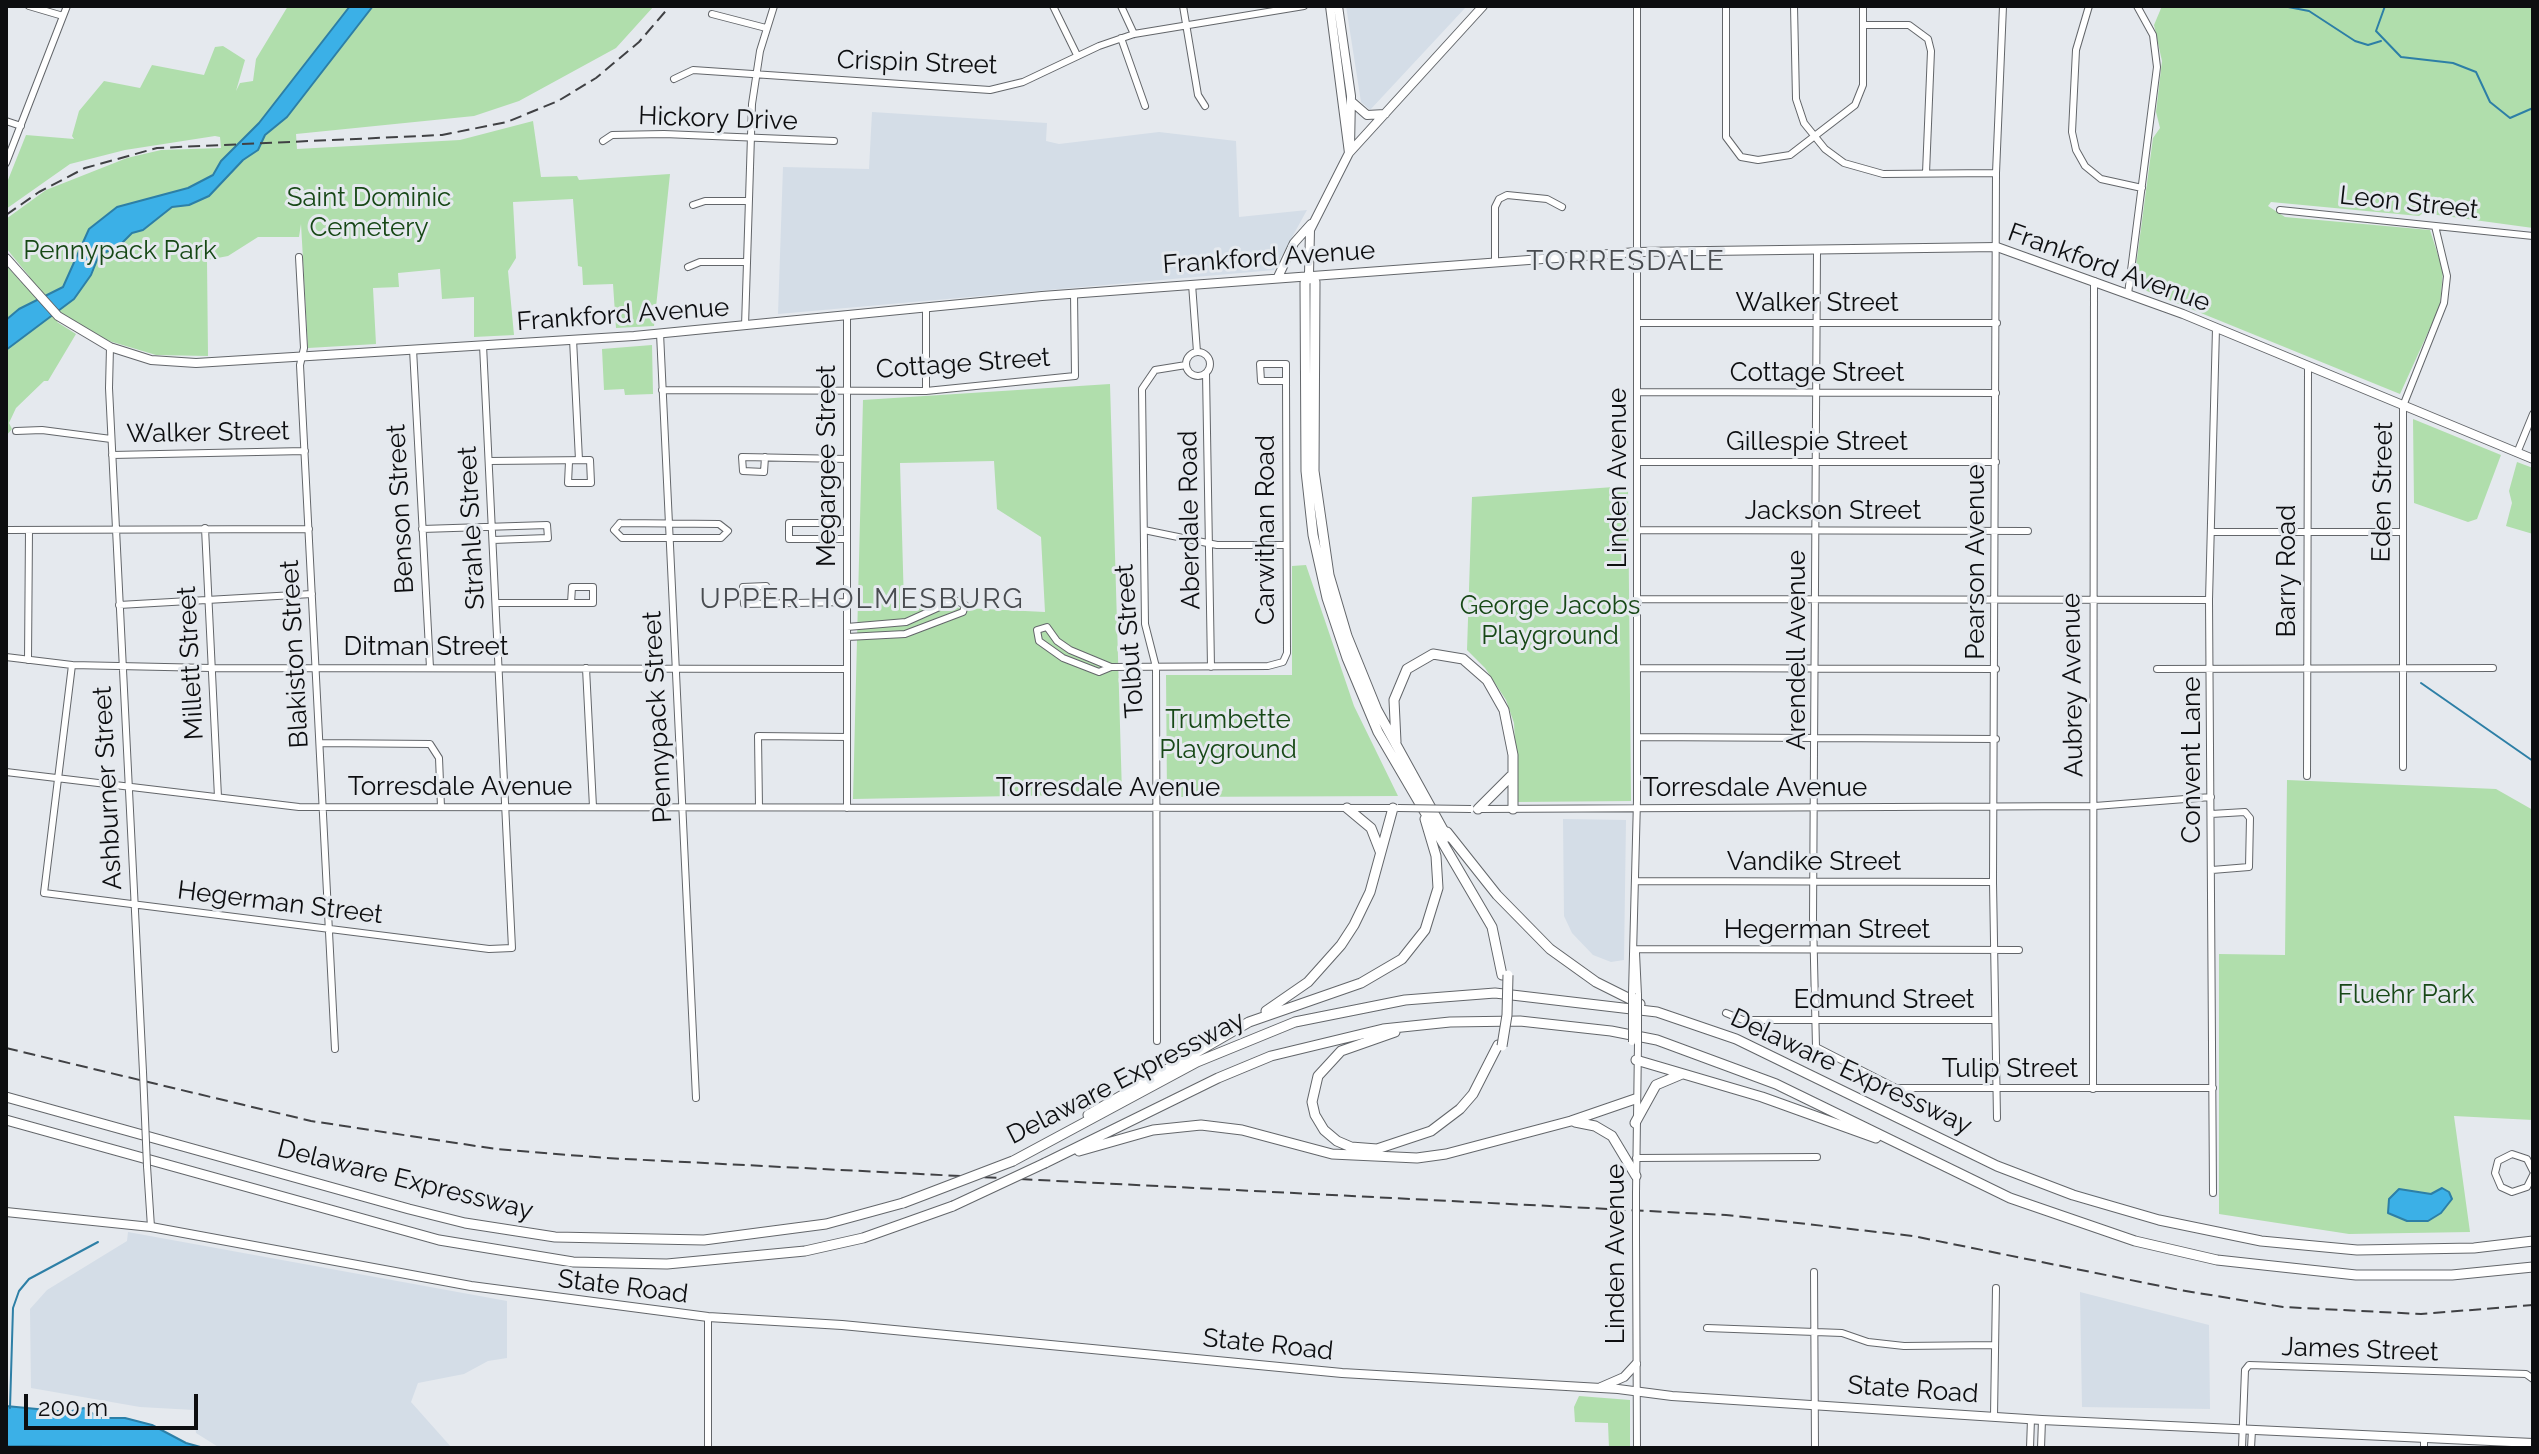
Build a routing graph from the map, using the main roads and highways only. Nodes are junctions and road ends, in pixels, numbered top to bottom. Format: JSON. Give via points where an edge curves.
{"nodes":[{"id":1,"x":1330,"y":6,"type":"edge"},
{"id":2,"x":1338,"y":6,"type":"edge"},
{"id":3,"x":1483,"y":6,"type":"edge"},
{"id":4,"x":1352,"y":101,"type":"junction"},
{"id":5,"x":1385,"y":114,"type":"junction"},
{"id":6,"x":1349,"y":153,"type":"junction"},
{"id":7,"x":1314,"y":221,"type":"junction"},
{"id":8,"x":6,"y":258,"type":"edge"},
{"id":9,"x":1309,"y":274,"type":"junction"},
{"id":10,"x":1278,"y":277,"type":"junction"},
{"id":11,"x":2533,"y":459,"type":"edge"},
{"id":12,"x":1397,"y":749,"type":"junction"},
{"id":13,"x":1511,"y":776,"type":"junction"},
{"id":14,"x":1408,"y":783,"type":"junction"},
{"id":15,"x":1347,"y":808,"type":"road end"},
{"id":16,"x":1395,"y":808,"type":"road end"},
{"id":17,"x":1475,"y":809,"type":"road end"},
{"id":18,"x":1513,"y":809,"type":"road end"},
{"id":19,"x":1441,"y":824,"type":"junction"},
{"id":20,"x":1380,"y":853,"type":"junction"},
{"id":21,"x":1505,"y":975,"type":"junction"},
{"id":22,"x":1657,"y":1012,"type":"junction"},
{"id":23,"x":1249,"y":1022,"type":"junction"},
{"id":24,"x":1414,"y":1025,"type":"junction"},
{"id":25,"x":1500,"y":1046,"type":"junction"},
{"id":26,"x":1636,"y":1060,"type":"road end"},
{"id":27,"x":1684,"y":1074,"type":"junction"},
{"id":28,"x":6,"y":1097,"type":"edge"},
{"id":29,"x":1635,"y":1099,"type":"road end"},
{"id":30,"x":6,"y":1120,"type":"edge"},
{"id":31,"x":1571,"y":1121,"type":"junction"},
{"id":32,"x":1635,"y":1123,"type":"road end"},
{"id":33,"x":1358,"y":1157,"type":"junction"},
{"id":34,"x":1017,"y":1159,"type":"junction"},
{"id":35,"x":1929,"y":1159,"type":"junction"},
{"id":36,"x":1049,"y":1161,"type":"junction"},
{"id":37,"x":1636,"y":1176,"type":"road end"},
{"id":38,"x":6,"y":1212,"type":"edge"},
{"id":39,"x":2533,"y":1241,"type":"edge"},
{"id":40,"x":2533,"y":1267,"type":"edge"},
{"id":41,"x":1636,"y":1364,"type":"road end"},
{"id":42,"x":1599,"y":1388,"type":"junction"},
{"id":43,"x":2424,"y":1443,"type":"edge"},
{"id":44,"x":2533,"y":1443,"type":"edge"}],
"edges":[{"from":1,"to":6,"type":"main road"},
{"from":2,"to":4,"type":"main road"},
{"from":3,"to":5,"type":"main road"},
{"from":4,"to":5,"type":"main road","via":[[1367,115]]},
{"from":4,"to":6,"type":"main road"},
{"from":5,"to":6,"type":"main road"},
{"from":6,"to":7,"type":"main road"},
{"from":7,"to":9,"type":"main road"},
{"from":7,"to":10,"type":"main road","via":[[1294,243]]},
{"from":8,"to":10,"type":"main road","name":"Frankford Avenue","via":[[56,314],[110,347],[151,360],[187,362],[660,333]]},
{"from":9,"to":10,"type":"main road","name":"Frankford Avenue"},
{"from":9,"to":11,"type":"main road","name":"Frankford Avenue","via":[[1637,252],[1997,247],[2216,328]]},
{"from":9,"to":12,"type":"highway","via":[[1315,282],[1314,471],[1324,555],[1354,656]]},
{"from":9,"to":14,"type":"highway","via":[[1305,450],[1317,556],[1355,679]]},
{"from":12,"to":13,"type":"highway","via":[[1393,713],[1399,680],[1417,660],[1449,654],[1475,668],[1497,695],[1510,733]]},
{"from":12,"to":19,"type":"highway"},
{"from":13,"to":17,"type":"highway"},
{"from":13,"to":18,"type":"highway"},
{"from":14,"to":21,"type":"highway","via":[[1483,909]]},
{"from":14,"to":23,"type":"highway","via":[[1436,856],[1438,888],[1425,930],[1386,971]]},
{"from":15,"to":20,"type":"highway","via":[[1371,828]]},
{"from":16,"to":20,"type":"highway"},
{"from":19,"to":21,"type":"highway","via":[[1495,923]]},
{"from":19,"to":22,"type":"highway","via":[[1497,895],[1550,949],[1596,982]]},
{"from":20,"to":23,"type":"highway","via":[[1364,907],[1341,945],[1308,982]]},
{"from":21,"to":25,"type":"highway","bridge":true,"via":[[1507,1015]]},
{"from":22,"to":34,"type":"highway","name":"Delaware Expressway","via":[[1495,993],[1405,1000],[1327,1014],[1223,1050]]},
{"from":22,"to":39,"type":"highway","name":"Delaware Expressway","via":[[1782,1059],[1997,1166],[2159,1220],[2261,1241],[2357,1250]]},
{"from":23,"to":34,"type":"highway"},
{"from":24,"to":25,"type":"highway","via":[[1341,1051],[1318,1076],[1315,1115],[1337,1141],[1377,1149],[1431,1131],[1473,1094]]},
{"from":24,"to":35,"type":"highway","name":"Delaware Expressway","via":[[1520,1021],[1657,1040],[1776,1084]]},
{"from":24,"to":36,"type":"highway","name":"Delaware Expressway","via":[[1271,1056]]},
{"from":25,"to":33,"type":"highway","via":[[1475,1099],[1444,1128],[1408,1147]]},
{"from":26,"to":27,"type":"highway"},
{"from":27,"to":32,"type":"highway","via":[[1656,1085]]},
{"from":27,"to":35,"type":"highway"},
{"from":28,"to":34,"type":"highway","name":"Delaware Expressway","bridge":true,"via":[[409,1209],[555,1237],[704,1240],[826,1224],[903,1203]]},
{"from":29,"to":31,"type":"highway"},
{"from":30,"to":36,"type":"highway","name":"Delaware Expressway","bridge":true,"via":[[439,1240],[573,1262],[667,1264],[805,1251],[863,1238],[953,1206]]},
{"from":31,"to":33,"type":"highway","via":[[1446,1154]]},
{"from":31,"to":37,"type":"highway","via":[[1612,1136]]},
{"from":33,"to":36,"type":"highway","via":[[1201,1125],[1153,1130]]},
{"from":35,"to":40,"type":"highway","name":"Delaware Expressway","via":[[2063,1218],[2217,1260],[2403,1277]]},
{"from":38,"to":42,"type":"main road","name":"State Road","via":[[151,1227],[471,1286],[708,1317],[1342,1373]]},
{"from":41,"to":42,"type":"main road","via":[[1624,1377]]},
{"from":42,"to":43,"type":"main road","name":"State Road"},
{"from":43,"to":44,"type":"main road","name":"State Road"}]}
